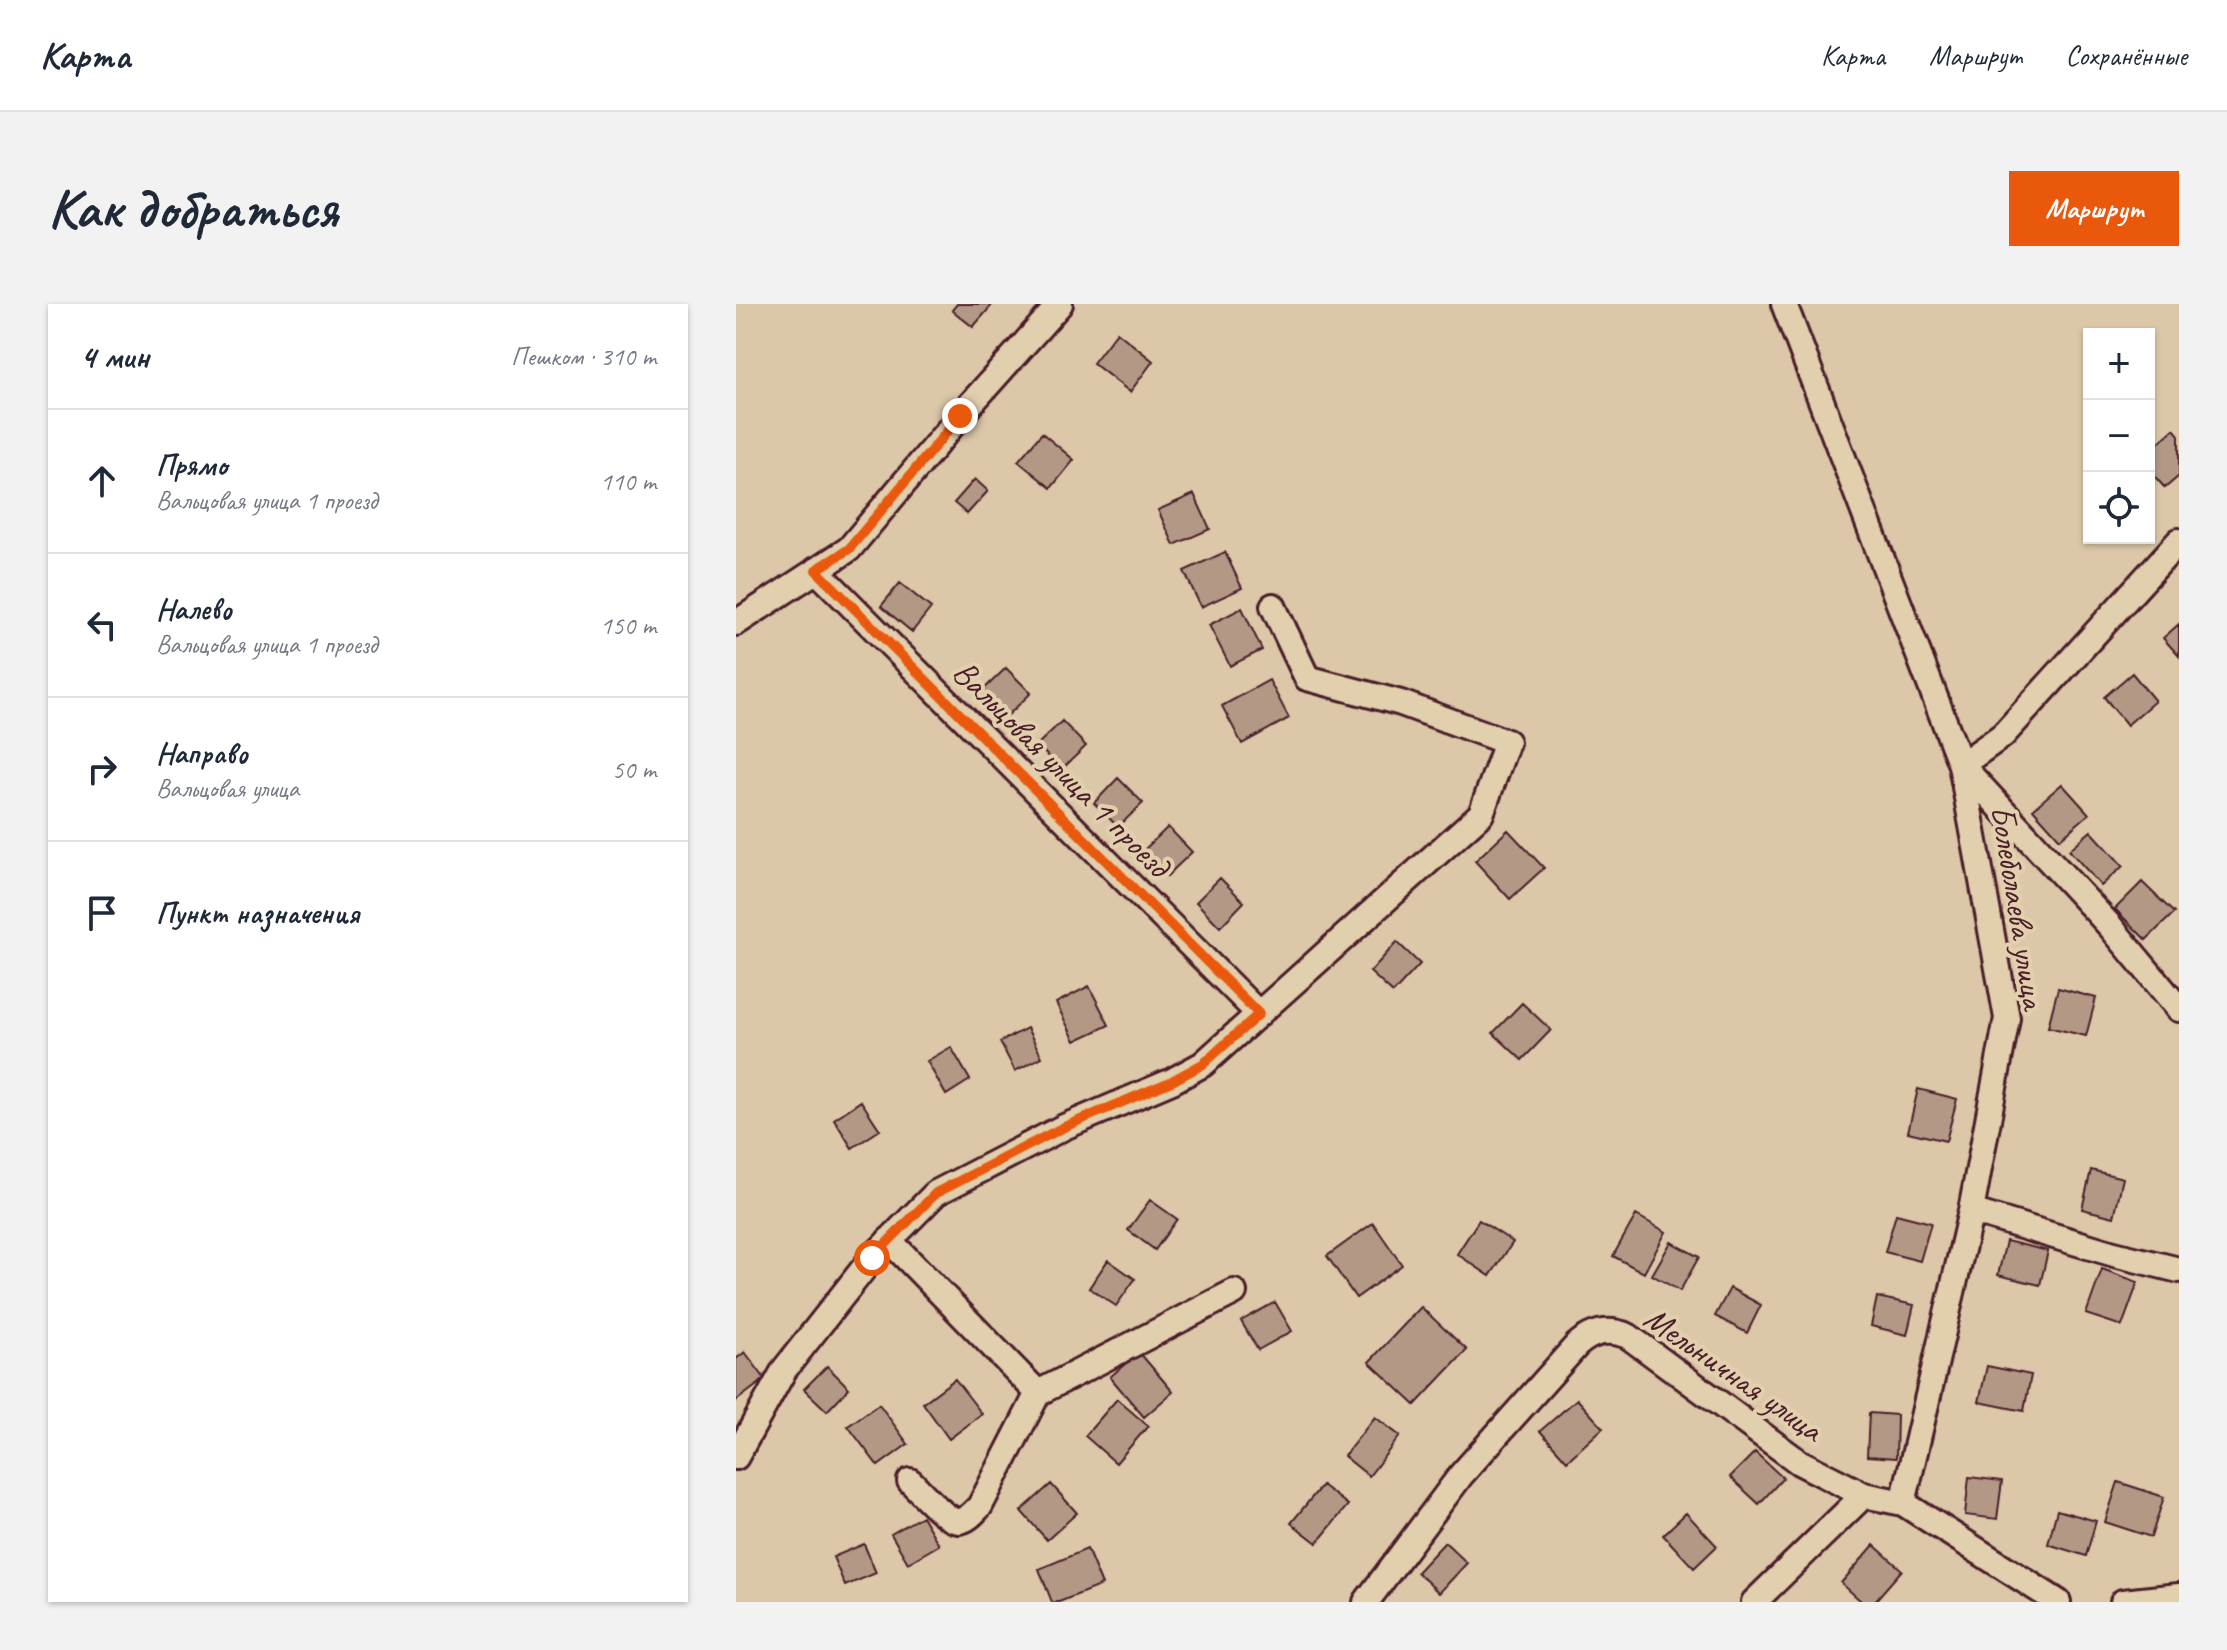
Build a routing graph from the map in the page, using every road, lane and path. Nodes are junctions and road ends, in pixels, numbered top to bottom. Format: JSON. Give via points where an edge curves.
{"nodes":[{"id":1,"x":1060,"y":304,"type":"edge"},
{"id":2,"x":1784,"y":304,"type":"edge"},
{"id":3,"x":2178,"y":544,"type":"edge"},
{"id":4,"x":816,"y":570,"type":"junction"},
{"id":5,"x":1273,"y":606,"type":"dead end"},
{"id":6,"x":736,"y":623,"type":"edge"},
{"id":7,"x":1961,"y":765,"type":"junction"},
{"id":8,"x":2179,"y":1009,"type":"edge"},
{"id":9,"x":1259,"y":1014,"type":"junction"},
{"id":10,"x":1971,"y":1211,"type":"junction"},
{"id":11,"x":889,"y":1240,"type":"junction"},
{"id":12,"x":2179,"y":1270,"type":"edge"},
{"id":13,"x":1234,"y":1292,"type":"dead end"},
{"id":14,"x":1038,"y":1393,"type":"junction"},
{"id":15,"x":736,"y":1457,"type":"edge"},
{"id":16,"x":910,"y":1481,"type":"dead end"},
{"id":17,"x":1864,"y":1495,"type":"junction"},
{"id":18,"x":1903,"y":1503,"type":"junction"},
{"id":19,"x":2179,"y":1596,"type":"edge"},
{"id":20,"x":1366,"y":1602,"type":"edge"},
{"id":21,"x":1754,"y":1602,"type":"edge"},
{"id":22,"x":2058,"y":1602,"type":"edge"},
{"id":23,"x":2123,"y":1602,"type":"edge"}],
"edges":[{"from":1,"to":4,"type":"street","via":[[849,549]]},
{"from":2,"to":7,"type":"street"},
{"from":3,"to":7,"type":"street","name":"Болеболаева улица","via":[[2003,735]]},
{"from":4,"to":6,"type":"street"},
{"from":4,"to":9,"type":"street","name":"Вальцовая улица 1 проезд"},
{"from":5,"to":9,"type":"street","via":[[1307,678],[1401,703],[1507,742],[1481,814]]},
{"from":7,"to":8,"type":"street"},
{"from":7,"to":10,"type":"street","name":"Болеболаева улица","via":[[2007,1018]]},
{"from":9,"to":11,"type":"street","via":[[1203,1064],[936,1193]]},
{"from":10,"to":12,"type":"street"},
{"from":10,"to":18,"type":"street","name":"Болеболаева улица"},
{"from":11,"to":14,"type":"street"},
{"from":11,"to":15,"type":"street","via":[[784,1370]]},
{"from":13,"to":14,"type":"street"},
{"from":14,"to":16,"type":"street","via":[[971,1516],[950,1519]]},
{"from":17,"to":18,"type":"street","name":"Мельничная улица"},
{"from":17,"to":20,"type":"street","name":"Мельничная улица","via":[[1799,1462],[1628,1336],[1602,1332],[1577,1345],[1461,1475]]},
{"from":17,"to":21,"type":"street"},
{"from":18,"to":22,"type":"street","name":"Мельничная улица"},
{"from":19,"to":23,"type":"street"}]}
